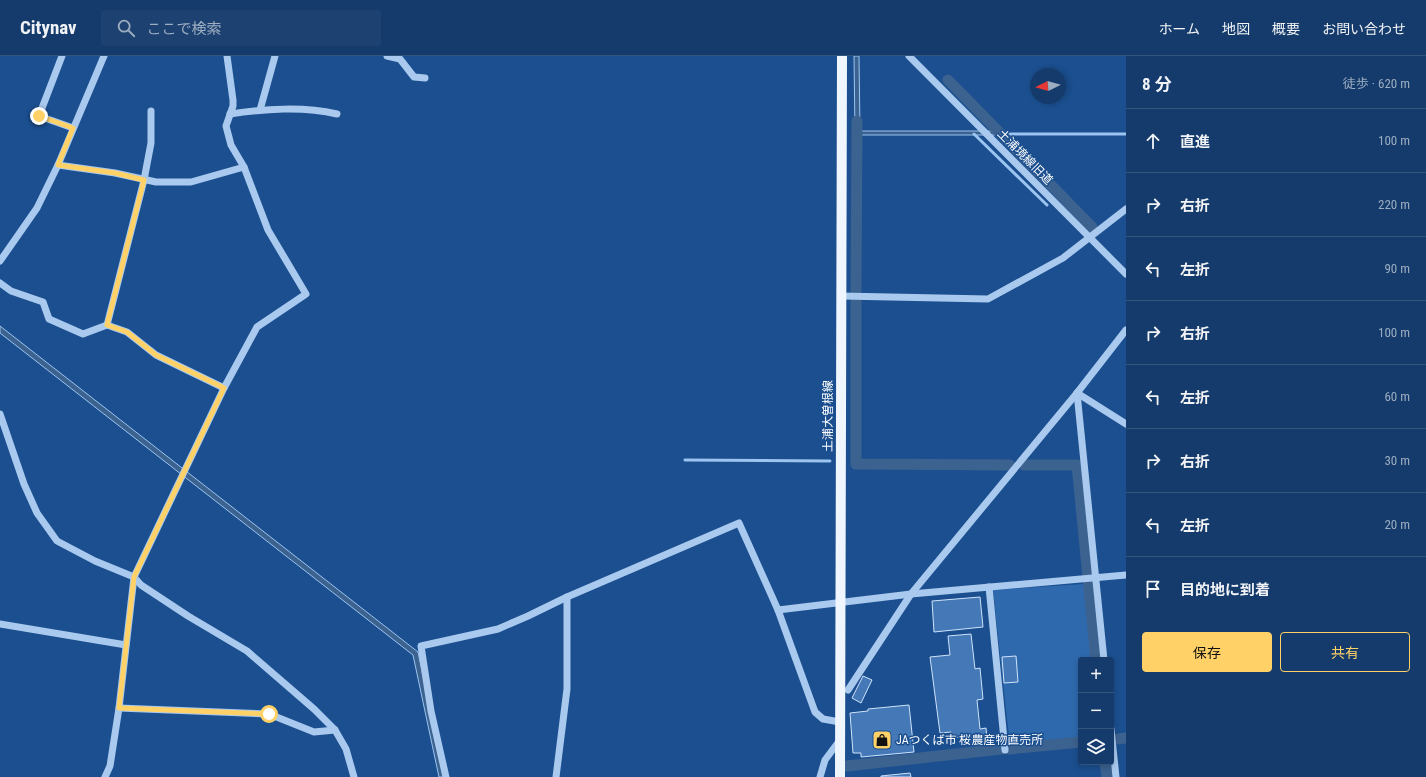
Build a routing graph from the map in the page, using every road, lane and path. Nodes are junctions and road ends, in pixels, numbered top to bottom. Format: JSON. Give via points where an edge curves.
{"nodes":[{"id":1,"x":62,"y":56,"type":"edge"},
{"id":2,"x":104,"y":56,"type":"edge"},
{"id":3,"x":227,"y":56,"type":"edge"},
{"id":4,"x":275,"y":56,"type":"edge"},
{"id":5,"x":387,"y":56,"type":"edge"},
{"id":6,"x":842,"y":56,"type":"edge"},
{"id":7,"x":909,"y":56,"type":"edge"},
{"id":8,"x":426,"y":78,"type":"dead end"},
{"id":9,"x":260,"y":110,"type":"junction"},
{"id":10,"x":151,"y":111,"type":"dead end"},
{"id":11,"x":230,"y":114,"type":"junction"},
{"id":12,"x":336,"y":114,"type":"dead end"},
{"id":13,"x":73,"y":128,"type":"junction"},
{"id":14,"x":58,"y":165,"type":"junction"},
{"id":15,"x":244,"y":167,"type":"junction"},
{"id":16,"x":144,"y":180,"type":"junction"},
{"id":17,"x":1126,"y":209,"type":"edge"},
{"id":18,"x":1090,"y":238,"type":"junction"},
{"id":19,"x":0,"y":261,"type":"edge"},
{"id":20,"x":1126,"y":274,"type":"edge"},
{"id":21,"x":0,"y":283,"type":"edge"},
{"id":22,"x":842,"y":296,"type":"junction"},
{"id":23,"x":107,"y":325,"type":"junction"},
{"id":24,"x":1126,"y":330,"type":"edge"},
{"id":25,"x":224,"y":388,"type":"junction"},
{"id":26,"x":1078,"y":392,"type":"junction"},
{"id":27,"x":0,"y":414,"type":"edge"},
{"id":28,"x":1126,"y":424,"type":"edge"},
{"id":29,"x":1126,"y":575,"type":"edge"},
{"id":30,"x":134,"y":577,"type":"junction"},
{"id":31,"x":1096,"y":578,"type":"junction"},
{"id":32,"x":989,"y":587,"type":"junction"},
{"id":33,"x":911,"y":594,"type":"junction"},
{"id":34,"x":567,"y":597,"type":"junction"},
{"id":35,"x":840,"y":602,"type":"junction"},
{"id":36,"x":778,"y":610,"type":"junction"},
{"id":37,"x":0,"y":624,"type":"edge"},
{"id":38,"x":126,"y":645,"type":"junction"},
{"id":39,"x":1104,"y":657,"type":"edge"},
{"id":40,"x":848,"y":690,"type":"dead end"},
{"id":41,"x":119,"y":708,"type":"junction"},
{"id":42,"x":840,"y":722,"type":"junction"},
{"id":43,"x":334,"y":730,"type":"junction"},
{"id":44,"x":840,"y":740,"type":"junction"},
{"id":45,"x":1005,"y":750,"type":"dead end"},
{"id":46,"x":1114,"y":758,"type":"edge"},
{"id":47,"x":105,"y":777,"type":"edge"},
{"id":48,"x":354,"y":777,"type":"edge"},
{"id":49,"x":446,"y":777,"type":"edge"},
{"id":50,"x":556,"y":777,"type":"edge"},
{"id":51,"x":820,"y":777,"type":"edge"},
{"id":52,"x":840,"y":777,"type":"edge"},
{"id":53,"x":1116,"y":777,"type":"edge"}],
"edges":[{"from":1,"to":13,"type":"street","via":[[39,116]]},
{"from":2,"to":13,"type":"street"},
{"from":3,"to":11,"type":"street","via":[[233,100]]},
{"from":4,"to":9,"type":"street"},
{"from":5,"to":8,"type":"street","via":[[400,59],[414,77]]},
{"from":6,"to":22,"type":"main road","name":"土浦大曽根線"},
{"from":7,"to":18,"type":"street","name":"土浦境線旧道"},
{"from":9,"to":11,"type":"street"},
{"from":9,"to":12,"type":"street","via":[[316,109]]},
{"from":10,"to":16,"type":"street","via":[[151,143]]},
{"from":11,"to":15,"type":"street","via":[[226,126],[231,145]]},
{"from":13,"to":14,"type":"street"},
{"from":14,"to":16,"type":"street"},
{"from":14,"to":19,"type":"street","via":[[37,208]]},
{"from":15,"to":16,"type":"street","via":[[191,182]]},
{"from":15,"to":25,"type":"street","via":[[268,230],[306,294],[257,327]]},
{"from":16,"to":23,"type":"street"},
{"from":17,"to":18,"type":"street"},
{"from":18,"to":20,"type":"street","name":"土浦境線旧道"},
{"from":18,"to":22,"type":"street","via":[[1063,258],[988,299]]},
{"from":21,"to":23,"type":"street","via":[[11,291],[44,302],[49,319],[83,334]]},
{"from":22,"to":35,"type":"main road","name":"土浦大曽根線"},
{"from":23,"to":25,"type":"street","via":[[127,332],[156,355]]},
{"from":24,"to":26,"type":"street"},
{"from":25,"to":30,"type":"street"},
{"from":26,"to":28,"type":"street"},
{"from":26,"to":31,"type":"street"},
{"from":26,"to":33,"type":"street"},
{"from":27,"to":30,"type":"street","via":[[24,484],[37,513],[57,541],[95,561]]},
{"from":29,"to":31,"type":"street"},
{"from":30,"to":38,"type":"street"},
{"from":30,"to":43,"type":"street","via":[[188,616],[247,651],[314,709]]},
{"from":31,"to":32,"type":"street"},
{"from":31,"to":39,"type":"street"},
{"from":32,"to":33,"type":"street"},
{"from":32,"to":45,"type":"street"},
{"from":33,"to":35,"type":"street"},
{"from":33,"to":40,"type":"street"},
{"from":34,"to":36,"type":"street","via":[[739,523]]},
{"from":34,"to":49,"type":"street","via":[[498,629],[421,646],[431,711]]},
{"from":34,"to":50,"type":"street","via":[[567,689]]},
{"from":35,"to":36,"type":"street"},
{"from":35,"to":42,"type":"main road","name":"土浦大曽根線"},
{"from":36,"to":42,"type":"street","via":[[815,712],[823,719]]},
{"from":37,"to":38,"type":"street"},
{"from":38,"to":41,"type":"street"},
{"from":41,"to":43,"type":"street","via":[[269,714],[314,732]]},
{"from":41,"to":47,"type":"street","via":[[110,766]]},
{"from":42,"to":44,"type":"main road","name":"土浦大曽根線"},
{"from":43,"to":48,"type":"street","via":[[346,749]]},
{"from":44,"to":51,"type":"street","via":[[825,760]]},
{"from":44,"to":52,"type":"main road","name":"土浦大曽根線"},
{"from":46,"to":53,"type":"street"}]}
